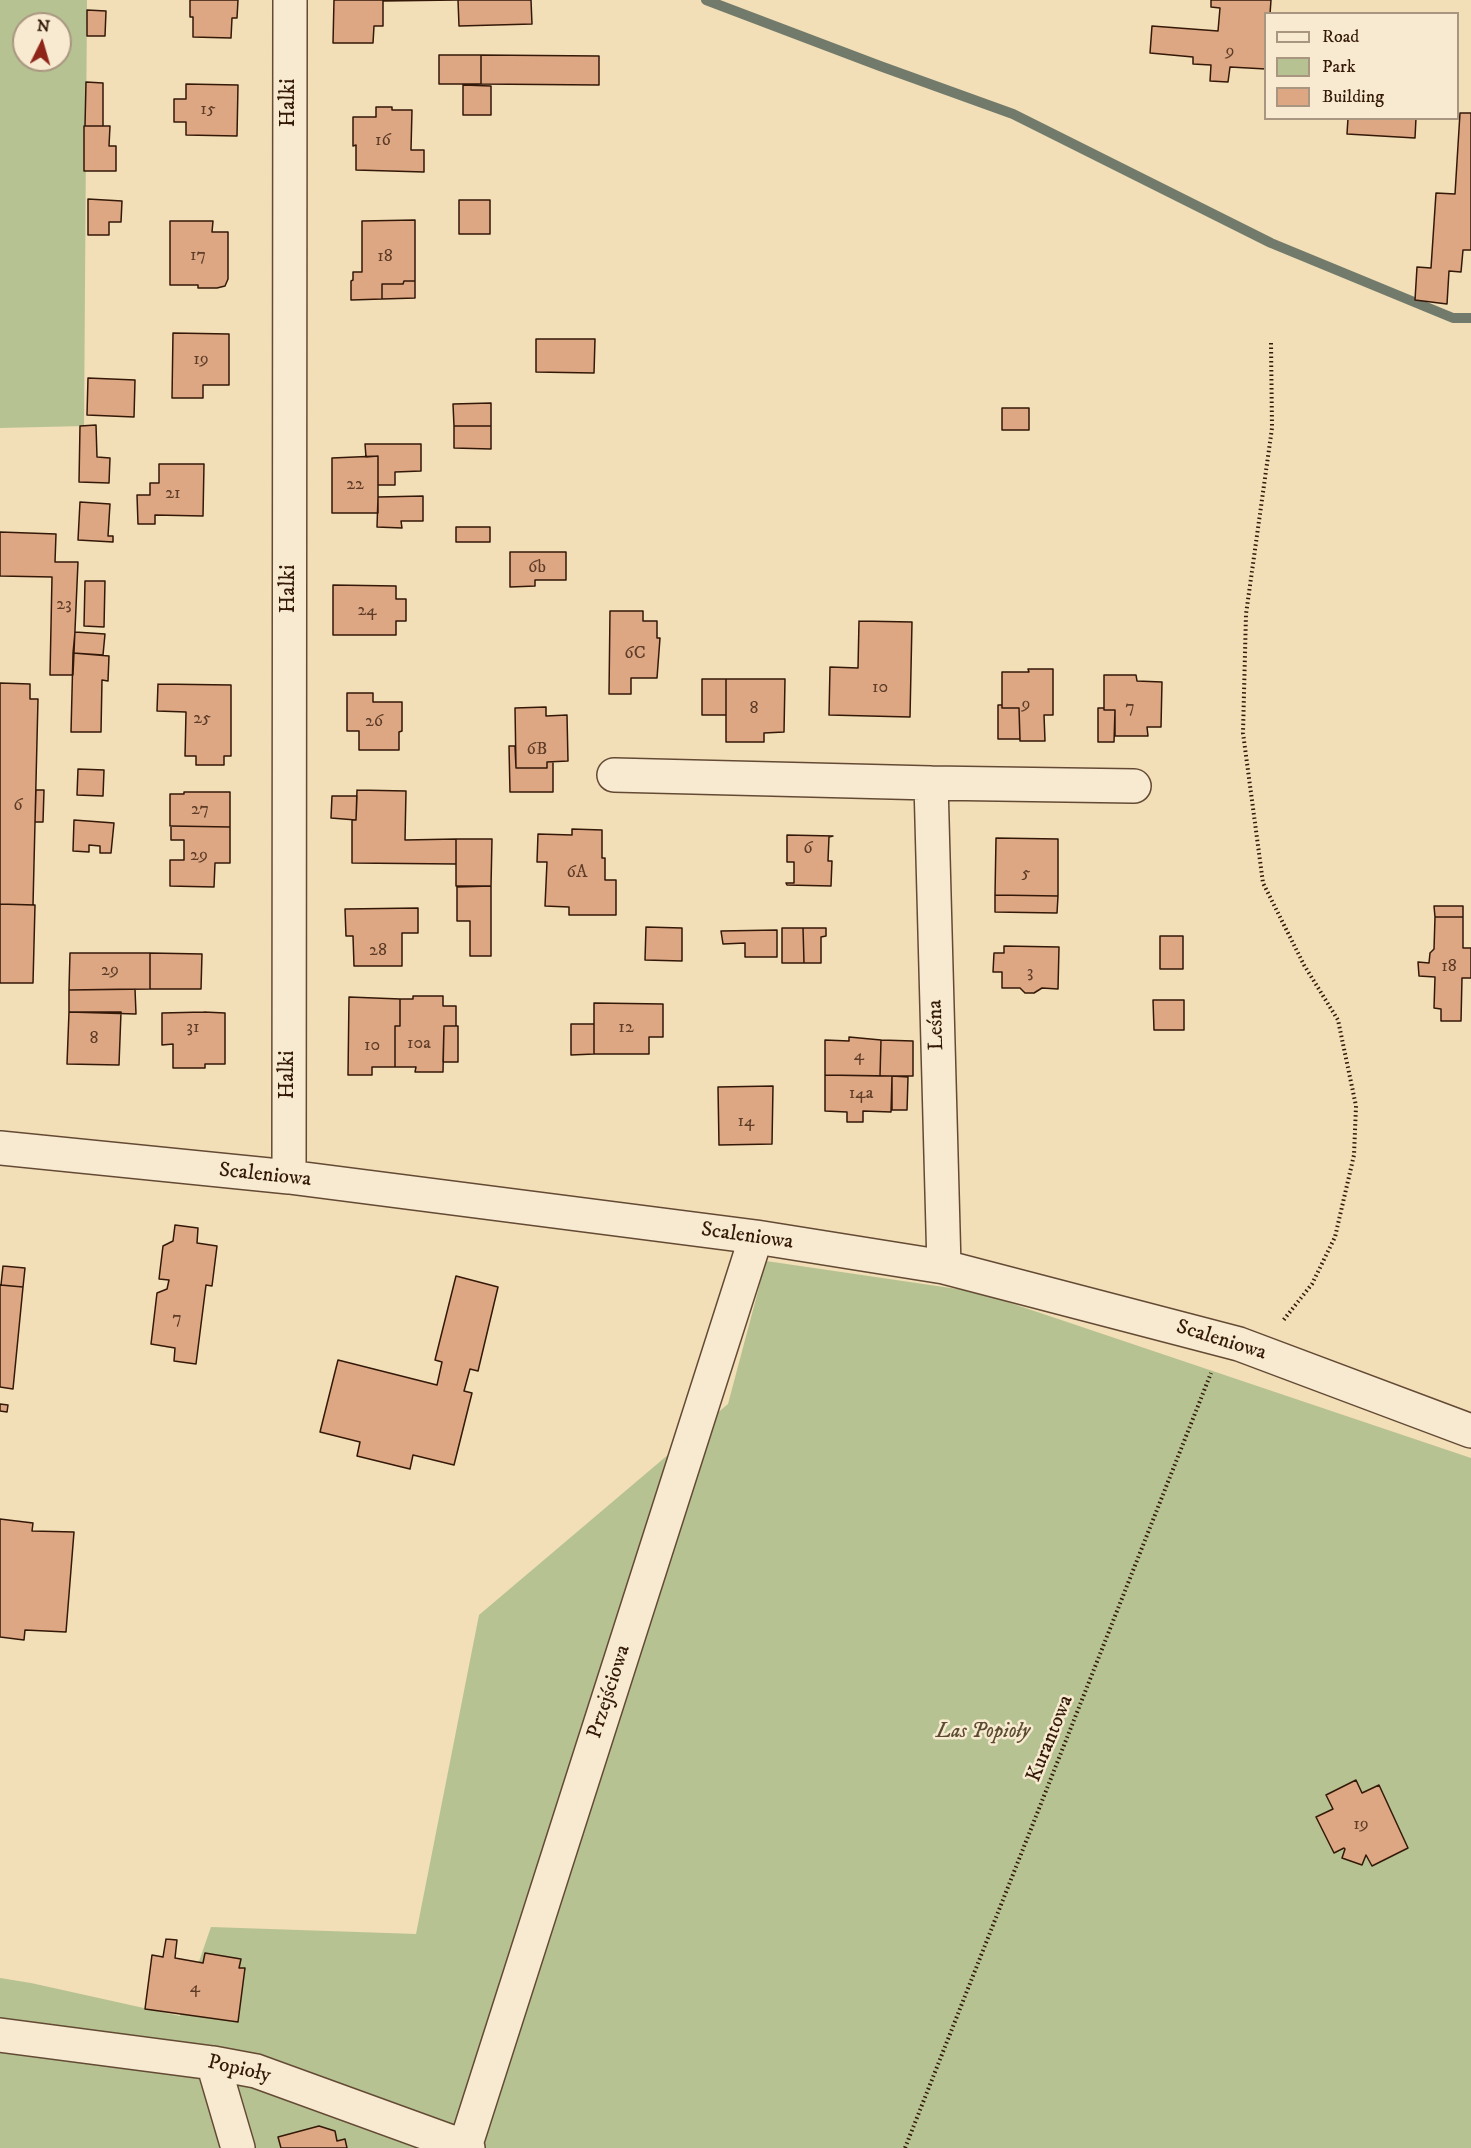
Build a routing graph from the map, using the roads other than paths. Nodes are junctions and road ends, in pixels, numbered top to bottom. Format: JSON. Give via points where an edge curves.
{"nodes":[{"id":1,"x":291,"y":0,"type":"edge"},
{"id":2,"x":614,"y":775,"type":"dead end"},
{"id":3,"x":931,"y":783,"type":"junction"},
{"id":4,"x":1134,"y":786,"type":"dead end"},
{"id":5,"x":0,"y":1149,"type":"edge"},
{"id":6,"x":289,"y":1177,"type":"junction"},
{"id":7,"x":756,"y":1237,"type":"junction"},
{"id":8,"x":944,"y":1267,"type":"junction"},
{"id":9,"x":1471,"y":1431,"type":"edge"},
{"id":10,"x":0,"y":2035,"type":"edge"},
{"id":11,"x":213,"y":2062,"type":"junction"},
{"id":12,"x":466,"y":2147,"type":"edge"},
{"id":13,"x":238,"y":2148,"type":"edge"}],
"edges":[{"from":1,"to":6,"type":"street","name":"Halki"},
{"from":2,"to":3,"type":"street"},
{"from":3,"to":4,"type":"street"},
{"from":3,"to":8,"type":"street","name":"Leśna"},
{"from":5,"to":6,"type":"street","name":"Scaleniowa"},
{"from":6,"to":7,"type":"street","name":"Scaleniowa"},
{"from":7,"to":8,"type":"street","name":"Scaleniowa"},
{"from":7,"to":12,"type":"street","name":"Przejściowa"},
{"from":8,"to":9,"type":"street","name":"Scaleniowa","via":[[1235,1344]]},
{"from":10,"to":11,"type":"street","name":"Popioły"},
{"from":11,"to":12,"type":"street","name":"Popioły","via":[[256,2071]]},
{"from":11,"to":13,"type":"street"}]}
